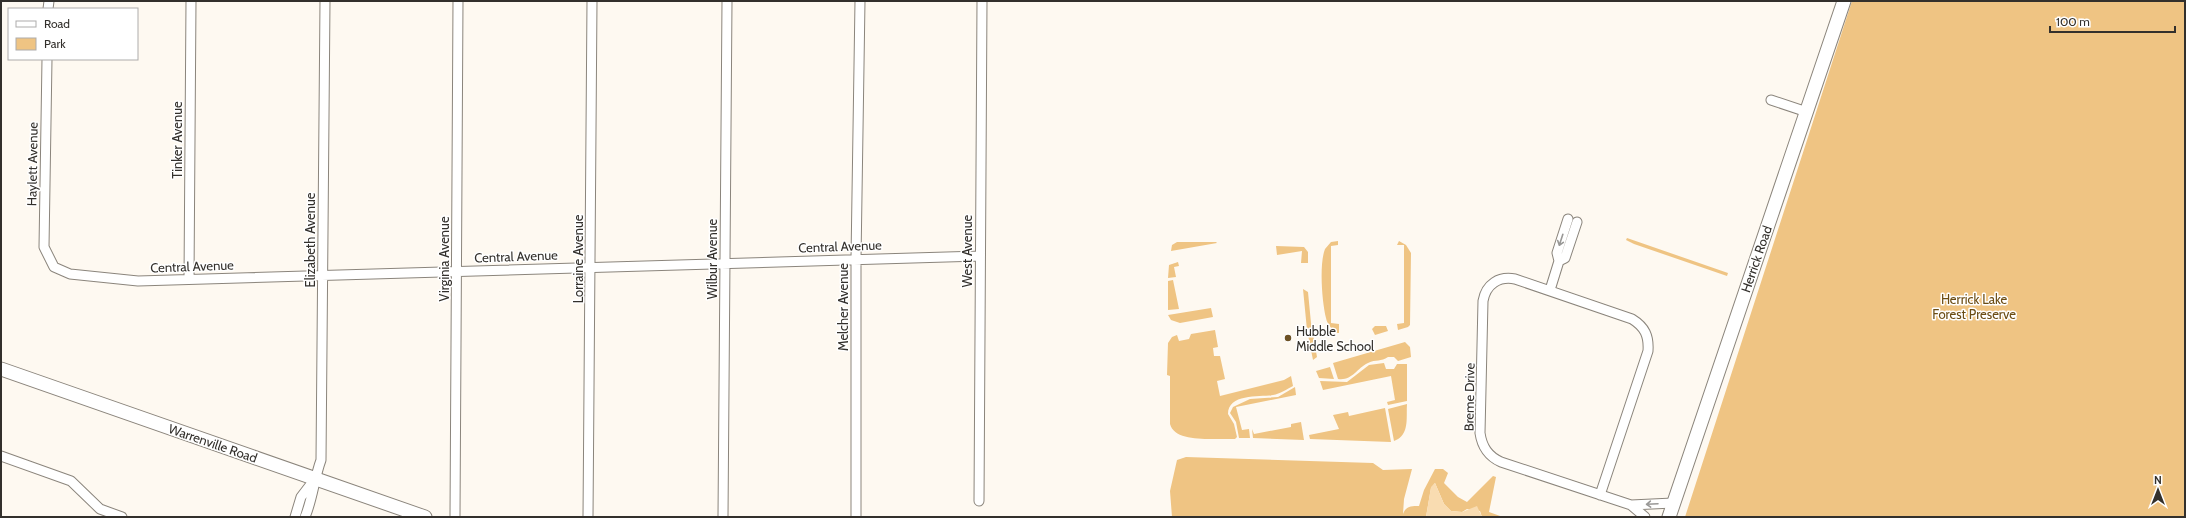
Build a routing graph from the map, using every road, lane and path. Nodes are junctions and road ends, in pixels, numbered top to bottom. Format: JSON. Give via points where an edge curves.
{"nodes":[{"id":1,"x":191,"y":1,"type":"edge"},
{"id":2,"x":325,"y":1,"type":"edge"},
{"id":3,"x":458,"y":1,"type":"edge"},
{"id":4,"x":592,"y":1,"type":"edge"},
{"id":5,"x":727,"y":1,"type":"edge"},
{"id":6,"x":860,"y":1,"type":"edge"},
{"id":7,"x":982,"y":1,"type":"edge"},
{"id":8,"x":1844,"y":1,"type":"edge"},
{"id":9,"x":47,"y":60,"type":"edge"},
{"id":10,"x":1771,"y":100,"type":"dead end"},
{"id":11,"x":1807,"y":112,"type":"junction"},
{"id":12,"x":1568,"y":219,"type":"dead end"},
{"id":13,"x":1577,"y":222,"type":"dead end"},
{"id":14,"x":980,"y":256,"type":"junction"},
{"id":15,"x":856,"y":259,"type":"junction"},
{"id":16,"x":1559,"y":261,"type":"junction"},
{"id":17,"x":725,"y":263,"type":"junction"},
{"id":18,"x":54,"y":267,"type":"joint"},
{"id":19,"x":591,"y":267,"type":"junction"},
{"id":20,"x":457,"y":271,"type":"junction"},
{"id":21,"x":323,"y":275,"type":"junction"},
{"id":22,"x":189,"y":279,"type":"junction"},
{"id":23,"x":1550,"y":290,"type":"junction"},
{"id":24,"x":1,"y":369,"type":"edge"},
{"id":25,"x":1,"y":456,"type":"edge"},
{"id":26,"x":314,"y":479,"type":"junction"},
{"id":27,"x":1600,"y":495,"type":"junction"},
{"id":28,"x":979,"y":501,"type":"dead end"},
{"id":29,"x":1674,"y":503,"type":"junction"},
{"id":30,"x":1631,"y":505,"type":"junction"},
{"id":31,"x":122,"y":517,"type":"edge"},
{"id":32,"x":295,"y":517,"type":"edge"},
{"id":33,"x":305,"y":517,"type":"edge"},
{"id":34,"x":425,"y":517,"type":"edge"},
{"id":35,"x":454,"y":517,"type":"edge"},
{"id":36,"x":588,"y":517,"type":"edge"},
{"id":37,"x":723,"y":517,"type":"edge"},
{"id":38,"x":856,"y":517,"type":"edge"},
{"id":39,"x":1645,"y":517,"type":"edge"},
{"id":40,"x":1669,"y":517,"type":"edge"}],
"edges":[{"from":1,"to":22,"type":"street","name":"Tinker Avenue"},
{"from":2,"to":21,"type":"street","name":"Elizabeth Avenue"},
{"from":3,"to":20,"type":"street","name":"Virginia Avenue"},
{"from":4,"to":19,"type":"street","name":"Lorraine Avenue"},
{"from":5,"to":17,"type":"street","name":"Wilbur Avenue"},
{"from":6,"to":15,"type":"street","name":"Melcher Avenue"},
{"from":7,"to":14,"type":"street","name":"West Avenue"},
{"from":8,"to":11,"type":"street","name":"Herrick Road"},
{"from":9,"to":18,"type":"street","name":"Haylett Avenue","via":[[44,247]]},
{"from":10,"to":11,"type":"street"},
{"from":11,"to":29,"type":"street","name":"Herrick Road"},
{"from":12,"to":16,"type":"street","one_way":true,"via":[[1557,253]]},
{"from":13,"to":16,"type":"street","via":[[1565,258]]},
{"from":14,"to":15,"type":"street","name":"Central Avenue"},
{"from":14,"to":28,"type":"street","name":"West Avenue"},
{"from":15,"to":17,"type":"street","name":"Central Avenue"},
{"from":15,"to":38,"type":"street","name":"Melcher Avenue"},
{"from":16,"to":23,"type":"street"},
{"from":17,"to":19,"type":"street","name":"Central Avenue"},
{"from":17,"to":37,"type":"street","name":"Wilbur Avenue"},
{"from":18,"to":22,"type":"street","name":"Central Avenue","via":[[70,274],[138,281]]},
{"from":19,"to":20,"type":"street","name":"Central Avenue"},
{"from":19,"to":36,"type":"street","name":"Lorraine Avenue"},
{"from":20,"to":21,"type":"street","name":"Central Avenue"},
{"from":20,"to":35,"type":"street","name":"Virginia Avenue"},
{"from":21,"to":22,"type":"street","name":"Central Avenue"},
{"from":21,"to":26,"type":"street","name":"Elizabeth Avenue","via":[[321,460]]},
{"from":23,"to":27,"type":"street","name":"Breme Drive","via":[[1632,319],[1643,327],[1648,337],[1648,351]]},
{"from":23,"to":27,"type":"street","name":"Breme Drive","via":[[1508,278],[1495,282],[1487,289],[1483,301],[1481,439],[1486,450],[1496,459]]},
{"from":24,"to":26,"type":"street","name":"Warrenville Road"},
{"from":25,"to":31,"type":"street","via":[[72,481],[100,509]]},
{"from":26,"to":32,"type":"street","via":[[301,497]]},
{"from":26,"to":33,"type":"street","via":[[312,501]]},
{"from":26,"to":34,"type":"street","name":"Warrenville Road"},
{"from":27,"to":30,"type":"street","name":"Breme Drive"},
{"from":29,"to":30,"type":"street","name":"Breme Drive","one_way":true},
{"from":29,"to":40,"type":"street","name":"Herrick Road"},
{"from":30,"to":39,"type":"street","name":"Breme Drive"}]}
